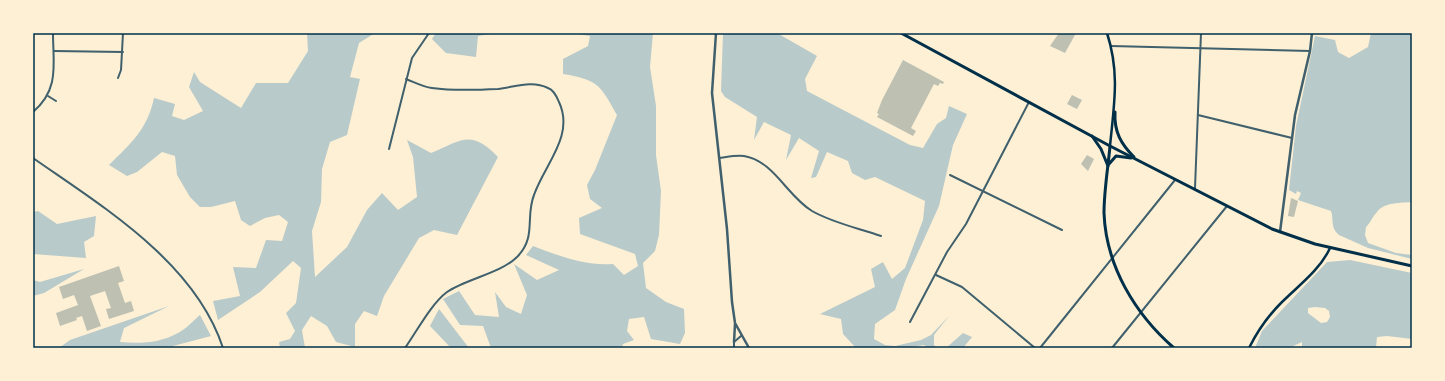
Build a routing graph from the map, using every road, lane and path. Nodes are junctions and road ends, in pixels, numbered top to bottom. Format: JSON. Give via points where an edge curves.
{"nodes":[{"id":1,"x":53,"y":33,"type":"edge"},
{"id":2,"x":123,"y":33,"type":"edge"},
{"id":3,"x":429,"y":33,"type":"edge"},
{"id":4,"x":716,"y":33,"type":"edge"},
{"id":5,"x":901,"y":33,"type":"edge"},
{"id":6,"x":1107,"y":33,"type":"edge"},
{"id":7,"x":1201,"y":33,"type":"edge"},
{"id":8,"x":1312,"y":33,"type":"edge"},
{"id":9,"x":1111,"y":46,"type":"junction"},
{"id":10,"x":1201,"y":49,"type":"junction"},
{"id":11,"x":54,"y":51,"type":"junction"},
{"id":12,"x":1310,"y":51,"type":"junction"},
{"id":13,"x":123,"y":52,"type":"junction"},
{"id":14,"x":118,"y":78,"type":"dead end"},
{"id":15,"x":406,"y":79,"type":"junction"},
{"id":16,"x":48,"y":96,"type":"junction"},
{"id":17,"x":1029,"y":101,"type":"junction"},
{"id":18,"x":56,"y":102,"type":"dead end"},
{"id":19,"x":33,"y":112,"type":"edge"},
{"id":20,"x":1114,"y":112,"type":"junction"},
{"id":21,"x":1198,"y":115,"type":"junction"},
{"id":22,"x":1091,"y":135,"type":"junction"},
{"id":23,"x":1292,"y":138,"type":"junction"},
{"id":24,"x":1110,"y":146,"type":"junction"},
{"id":25,"x":389,"y":149,"type":"dead end"},
{"id":26,"x":33,"y":158,"type":"edge"},
{"id":27,"x":718,"y":158,"type":"junction"},
{"id":28,"x":1137,"y":159,"type":"junction"},
{"id":29,"x":1108,"y":167,"type":"junction"},
{"id":30,"x":950,"y":175,"type":"dead end"},
{"id":31,"x":1176,"y":178,"type":"junction"},
{"id":32,"x":1195,"y":188,"type":"junction"},
{"id":33,"x":982,"y":191,"type":"junction"},
{"id":34,"x":1227,"y":205,"type":"junction"},
{"id":35,"x":1062,"y":230,"type":"dead end"},
{"id":36,"x":1280,"y":232,"type":"junction"},
{"id":37,"x":881,"y":236,"type":"dead end"},
{"id":38,"x":1330,"y":248,"type":"junction"},
{"id":39,"x":1113,"y":258,"type":"junction"},
{"id":40,"x":1412,"y":266,"type":"edge"},
{"id":41,"x":936,"y":275,"type":"junction"},
{"id":42,"x":1140,"y":313,"type":"junction"},
{"id":43,"x":910,"y":322,"type":"dead end"},
{"id":44,"x":734,"y":323,"type":"junction"},
{"id":45,"x":741,"y":336,"type":"junction"},
{"id":46,"x":734,"y":342,"type":"junction"},
{"id":47,"x":223,"y":348,"type":"edge"},
{"id":48,"x":405,"y":348,"type":"edge"},
{"id":49,"x":734,"y":348,"type":"edge"},
{"id":50,"x":749,"y":348,"type":"edge"},
{"id":51,"x":1035,"y":348,"type":"edge"},
{"id":52,"x":1040,"y":348,"type":"edge"},
{"id":53,"x":1112,"y":348,"type":"edge"},
{"id":54,"x":1174,"y":348,"type":"edge"},
{"id":55,"x":1249,"y":348,"type":"edge"}],
"edges":[{"from":1,"to":11,"type":"street"},
{"from":2,"to":13,"type":"street"},
{"from":3,"to":15,"type":"street","via":[[412,58]]},
{"from":4,"to":27,"type":"street","via":[[712,90]]},
{"from":5,"to":17,"type":"main road"},
{"from":6,"to":9,"type":"main road"},
{"from":7,"to":10,"type":"street"},
{"from":8,"to":12,"type":"street"},
{"from":9,"to":10,"type":"street"},
{"from":9,"to":20,"type":"main road","via":[[1116,79]]},
{"from":10,"to":12,"type":"street"},
{"from":10,"to":21,"type":"street"},
{"from":11,"to":13,"type":"street"},
{"from":11,"to":16,"type":"street","via":[[54,76]]},
{"from":12,"to":23,"type":"street"},
{"from":13,"to":14,"type":"street"},
{"from":15,"to":25,"type":"street"},
{"from":15,"to":48,"type":"street","via":[[430,88],[481,90],[540,84],[551,89],[561,106],[564,129],[533,196],[530,237],[525,247],[516,258],[447,292],[439,299]]},
{"from":16,"to":18,"type":"street"},
{"from":16,"to":19,"type":"street"},
{"from":17,"to":22,"type":"main road"},
{"from":17,"to":33,"type":"street"},
{"from":20,"to":24,"type":"main road"},
{"from":20,"to":28,"type":"main road","via":[[1118,137]]},
{"from":21,"to":23,"type":"street"},
{"from":21,"to":32,"type":"street"},
{"from":22,"to":24,"type":"main road"},
{"from":22,"to":29,"type":"main road","via":[[1101,149]]},
{"from":23,"to":36,"type":"street"},
{"from":24,"to":28,"type":"main road"},
{"from":24,"to":29,"type":"main road"},
{"from":26,"to":47,"type":"street","via":[[120,219],[166,261],[184,280],[199,302],[214,326]]},
{"from":27,"to":37,"type":"street","via":[[743,156],[756,160],[770,170],[810,210]]},
{"from":27,"to":44,"type":"street","via":[[727,229]]},
{"from":28,"to":29,"type":"main road","via":[[1116,156]]},
{"from":28,"to":31,"type":"main road"},
{"from":29,"to":39,"type":"main road","via":[[1104,211],[1105,227]]},
{"from":30,"to":33,"type":"street"},
{"from":31,"to":32,"type":"main road"},
{"from":31,"to":39,"type":"street"},
{"from":32,"to":34,"type":"main road"},
{"from":33,"to":35,"type":"street"},
{"from":33,"to":41,"type":"street"},
{"from":34,"to":36,"type":"main road"},
{"from":34,"to":42,"type":"street"},
{"from":36,"to":38,"type":"main road"},
{"from":38,"to":40,"type":"main road"},
{"from":38,"to":55,"type":"main road","via":[[1326,257],[1271,313]]},
{"from":39,"to":42,"type":"main road"},
{"from":39,"to":52,"type":"street"},
{"from":41,"to":43,"type":"street"},
{"from":41,"to":51,"type":"street","via":[[962,287]]},
{"from":42,"to":53,"type":"street"},
{"from":42,"to":54,"type":"main road"},
{"from":44,"to":45,"type":"street"},
{"from":44,"to":46,"type":"street"},
{"from":45,"to":46,"type":"street"},
{"from":45,"to":50,"type":"street"},
{"from":46,"to":49,"type":"street"}]}
